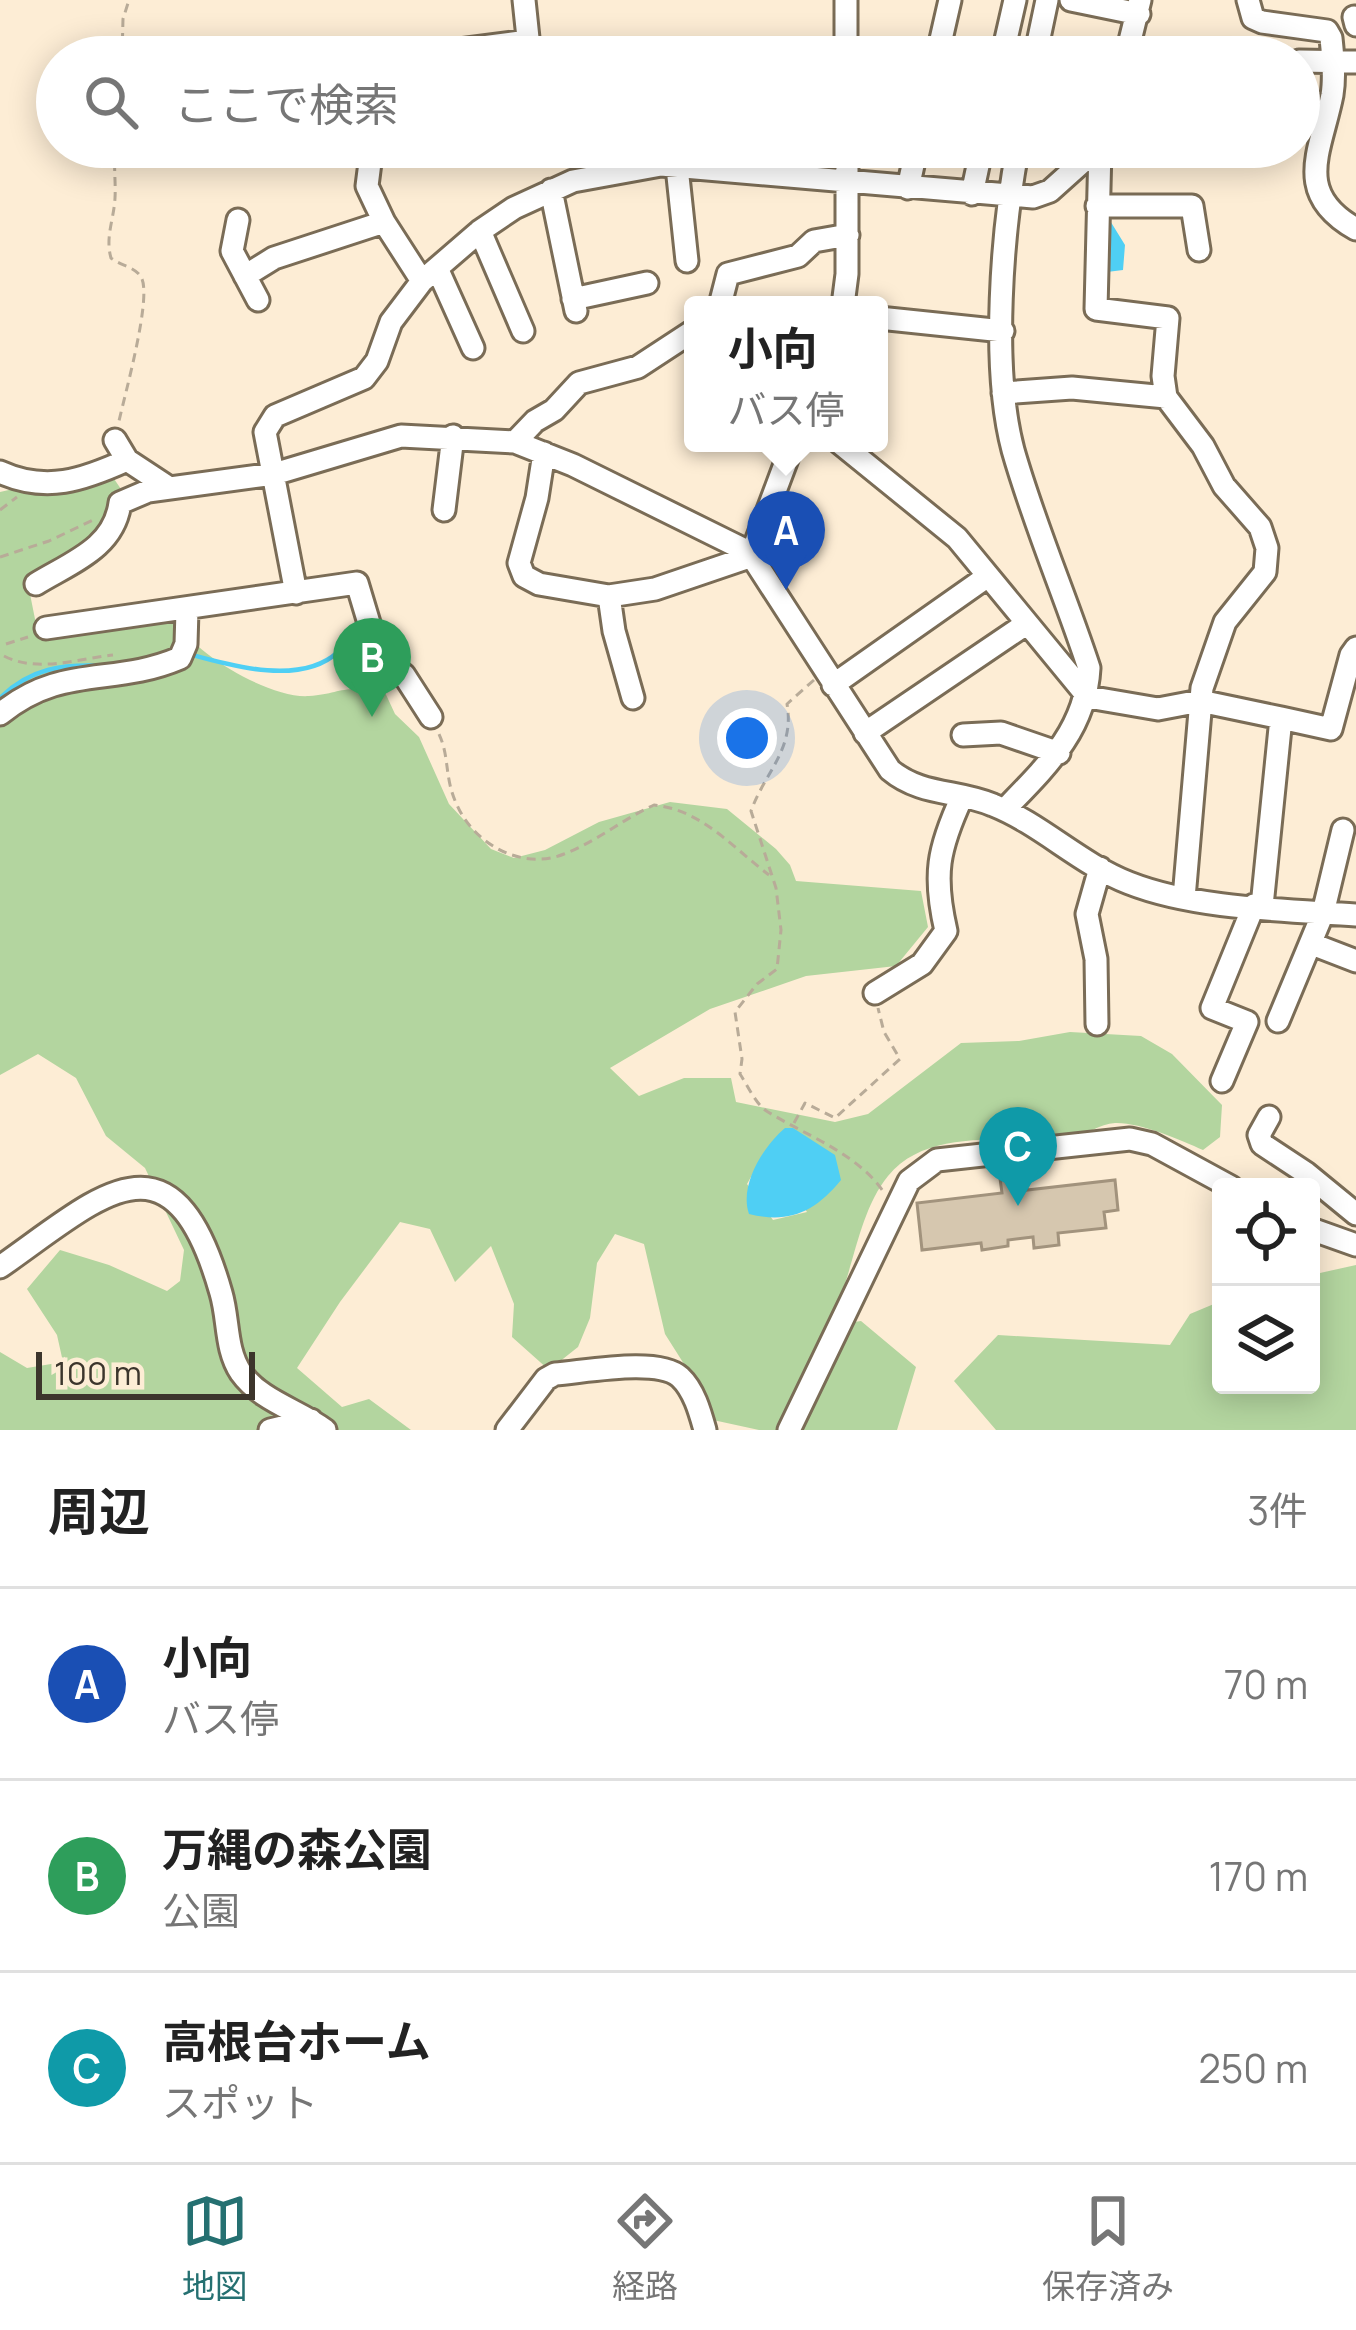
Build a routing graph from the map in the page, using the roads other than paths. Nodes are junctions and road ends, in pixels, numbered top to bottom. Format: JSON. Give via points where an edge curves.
{"nodes":[{"id":1,"x":524,"y":0,"type":"edge"},
{"id":2,"x":846,"y":0,"type":"edge"},
{"id":3,"x":950,"y":0,"type":"edge"},
{"id":4,"x":1015,"y":0,"type":"edge"},
{"id":5,"x":1047,"y":0,"type":"edge"},
{"id":6,"x":1071,"y":0,"type":"edge"},
{"id":7,"x":1248,"y":0,"type":"edge"},
{"id":8,"x":1140,"y":7,"type":"edge"},
{"id":9,"x":528,"y":36,"type":"edge"},
{"id":10,"x":846,"y":36,"type":"edge"},
{"id":11,"x":942,"y":36,"type":"edge"},
{"id":12,"x":1007,"y":36,"type":"edge"},
{"id":13,"x":1039,"y":36,"type":"edge"},
{"id":14,"x":1132,"y":36,"type":"edge"},
{"id":15,"x":1345,"y":61,"type":"edge"},
{"id":16,"x":1320,"y":139,"type":"edge"},
{"id":17,"x":370,"y":168,"type":"edge"},
{"id":18,"x":631,"y":168,"type":"edge"},
{"id":19,"x":670,"y":168,"type":"edge"},
{"id":20,"x":737,"y":168,"type":"edge"},
{"id":21,"x":848,"y":168,"type":"edge"},
{"id":22,"x":912,"y":168,"type":"edge"},
{"id":23,"x":978,"y":168,"type":"edge"},
{"id":24,"x":1015,"y":168,"type":"edge"},
{"id":25,"x":1076,"y":168,"type":"edge"},
{"id":26,"x":1098,"y":168,"type":"edge"},
{"id":27,"x":1314,"y":168,"type":"edge"},
{"id":28,"x":848,"y":181,"type":"junction"},
{"id":29,"x":908,"y":188,"type":"junction"},
{"id":30,"x":551,"y":190,"type":"junction"},
{"id":31,"x":972,"y":194,"type":"junction"},
{"id":32,"x":1010,"y":196,"type":"junction"},
{"id":33,"x":1096,"y":206,"type":"junction"},
{"id":34,"x":238,"y":220,"type":"dead end"},
{"id":35,"x":384,"y":223,"type":"junction"},
{"id":36,"x":1356,"y":229,"type":"edge"},
{"id":37,"x":479,"y":231,"type":"junction"},
{"id":38,"x":848,"y":235,"type":"junction"},
{"id":39,"x":1199,"y":250,"type":"dead end"},
{"id":40,"x":687,"y":261,"type":"dead end"},
{"id":41,"x":429,"y":274,"type":"junction"},
{"id":42,"x":245,"y":276,"type":"junction"},
{"id":43,"x":647,"y":283,"type":"dead end"},
{"id":44,"x":722,"y":296,"type":"edge"},
{"id":45,"x":844,"y":296,"type":"edge"},
{"id":46,"x":258,"y":300,"type":"dead end"},
{"id":47,"x":888,"y":319,"type":"edge"},
{"id":48,"x":524,"y":331,"type":"dead end"},
{"id":49,"x":1003,"y":331,"type":"junction"},
{"id":50,"x":684,"y":337,"type":"edge"},
{"id":51,"x":473,"y":348,"type":"dead end"},
{"id":52,"x":1003,"y":393,"type":"junction"},
{"id":53,"x":1166,"y":397,"type":"junction"},
{"id":54,"x":453,"y":436,"type":"junction"},
{"id":55,"x":515,"y":442,"type":"junction"},
{"id":56,"x":790,"y":452,"type":"edge"},
{"id":57,"x":851,"y":452,"type":"edge"},
{"id":58,"x":544,"y":453,"type":"junction"},
{"id":59,"x":0,"y":472,"type":"edge"},
{"id":60,"x":274,"y":474,"type":"junction"},
{"id":61,"x":168,"y":488,"type":"junction"},
{"id":62,"x":444,"y":511,"type":"dead end"},
{"id":63,"x":754,"y":555,"type":"junction"},
{"id":64,"x":988,"y":576,"type":"junction"},
{"id":65,"x":37,"y":584,"type":"dead end"},
{"id":66,"x":296,"y":593,"type":"junction"},
{"id":67,"x":609,"y":596,"type":"junction"},
{"id":68,"x":187,"y":610,"type":"junction"},
{"id":69,"x":1025,"y":624,"type":"junction"},
{"id":70,"x":46,"y":628,"type":"road end"},
{"id":71,"x":1356,"y":648,"type":"edge"},
{"id":72,"x":828,"y":678,"type":"junction"},
{"id":73,"x":1088,"y":697,"type":"junction"},
{"id":74,"x":633,"y":698,"type":"dead end"},
{"id":75,"x":1200,"y":701,"type":"junction"},
{"id":76,"x":0,"y":714,"type":"edge"},
{"id":77,"x":431,"y":716,"type":"road end"},
{"id":78,"x":1281,"y":718,"type":"junction"},
{"id":79,"x":866,"y":733,"type":"junction"},
{"id":80,"x":962,"y":735,"type":"dead end"},
{"id":81,"x":1059,"y":753,"type":"junction"},
{"id":82,"x":962,"y":796,"type":"junction"},
{"id":83,"x":1008,"y":811,"type":"junction"},
{"id":84,"x":1343,"y":830,"type":"dead end"},
{"id":85,"x":1100,"y":868,"type":"junction"},
{"id":86,"x":1184,"y":898,"type":"junction"},
{"id":87,"x":1258,"y":906,"type":"junction"},
{"id":88,"x":1323,"y":913,"type":"junction"},
{"id":89,"x":1356,"y":915,"type":"edge"},
{"id":90,"x":1312,"y":944,"type":"junction"},
{"id":91,"x":1356,"y":961,"type":"edge"},
{"id":92,"x":875,"y":993,"type":"road end"},
{"id":93,"x":1278,"y":1021,"type":"dead end"},
{"id":94,"x":1096,"y":1024,"type":"dead end"},
{"id":95,"x":1222,"y":1081,"type":"dead end"},
{"id":96,"x":1270,"y":1117,"type":"dead end"},
{"id":97,"x":1214,"y":1178,"type":"edge"},
{"id":98,"x":1356,"y":1214,"type":"edge"},
{"id":99,"x":1320,"y":1232,"type":"edge"},
{"id":100,"x":1356,"y":1245,"type":"edge"},
{"id":101,"x":0,"y":1268,"type":"edge"},
{"id":102,"x":318,"y":1425,"type":"edge"},
{"id":103,"x":270,"y":1430,"type":"edge"},
{"id":104,"x":507,"y":1430,"type":"edge"},
{"id":105,"x":705,"y":1430,"type":"edge"},
{"id":106,"x":789,"y":1430,"type":"edge"}],
"edges":[{"from":1,"to":9,"type":"street"},
{"from":2,"to":10,"type":"street"},
{"from":3,"to":11,"type":"street"},
{"from":4,"to":12,"type":"street"},
{"from":5,"to":13,"type":"street"},
{"from":6,"to":8,"type":"street"},
{"from":7,"to":15,"type":"street","via":[[1262,22],[1327,31]]},
{"from":8,"to":14,"type":"street"},
{"from":15,"to":16,"type":"street"},
{"from":17,"to":35,"type":"street","via":[[367,186]]},
{"from":18,"to":30,"type":"street"},
{"from":19,"to":40,"type":"street"},
{"from":20,"to":28,"type":"street"},
{"from":21,"to":28,"type":"street"},
{"from":22,"to":29,"type":"street"},
{"from":23,"to":31,"type":"street"},
{"from":24,"to":32,"type":"street"},
{"from":25,"to":32,"type":"street","via":[[1050,191]]},
{"from":26,"to":33,"type":"street"},
{"from":27,"to":36,"type":"street","via":[[1334,214]]},
{"from":28,"to":29,"type":"street"},
{"from":28,"to":38,"type":"street"},
{"from":29,"to":31,"type":"street"},
{"from":30,"to":37,"type":"street"},
{"from":30,"to":43,"type":"street","via":[[575,305]]},
{"from":31,"to":32,"type":"street"},
{"from":32,"to":49,"type":"street"},
{"from":33,"to":39,"type":"street","via":[[1192,206]]},
{"from":33,"to":53,"type":"street","via":[[1096,309],[1168,318]]},
{"from":34,"to":42,"type":"street","via":[[232,251]]},
{"from":35,"to":41,"type":"street"},
{"from":35,"to":42,"type":"street","via":[[274,258]]},
{"from":37,"to":41,"type":"street"},
{"from":37,"to":48,"type":"street"},
{"from":38,"to":44,"type":"street","via":[[728,274]]},
{"from":38,"to":45,"type":"street"},
{"from":41,"to":51,"type":"street"},
{"from":41,"to":60,"type":"street","via":[[391,322],[364,378],[275,416],[265,432]]},
{"from":42,"to":46,"type":"street"},
{"from":47,"to":49,"type":"street"},
{"from":49,"to":52,"type":"street"},
{"from":50,"to":55,"type":"street","via":[[638,367],[579,383]]},
{"from":52,"to":53,"type":"street","via":[[1072,388]]},
{"from":52,"to":73,"type":"street","via":[[1018,465],[1089,668]]},
{"from":53,"to":75,"type":"street","via":[[1267,548],[1264,572],[1217,641]]},
{"from":54,"to":55,"type":"street"},
{"from":54,"to":60,"type":"street","via":[[401,436]]},
{"from":54,"to":62,"type":"street"},
{"from":55,"to":58,"type":"street"},
{"from":56,"to":63,"type":"street"},
{"from":57,"to":64,"type":"street","via":[[957,538]]},
{"from":58,"to":63,"type":"street"},
{"from":58,"to":67,"type":"street","via":[[520,551],[524,576]]},
{"from":59,"to":61,"type":"street","via":[[40,485],[98,474],[121,450]]},
{"from":60,"to":61,"type":"street"},
{"from":60,"to":66,"type":"street"},
{"from":61,"to":65,"type":"street","via":[[120,503],[104,541]]},
{"from":63,"to":67,"type":"street","via":[[656,589]]},
{"from":63,"to":72,"type":"street"},
{"from":64,"to":69,"type":"street"},
{"from":64,"to":72,"type":"street"},
{"from":66,"to":68,"type":"street"},
{"from":66,"to":77,"type":"street","via":[[357,584],[375,643]]},
{"from":67,"to":74,"type":"street"},
{"from":68,"to":70,"type":"street"},
{"from":68,"to":76,"type":"street","via":[[179,658],[48,685]]},
{"from":69,"to":73,"type":"street"},
{"from":69,"to":79,"type":"street"},
{"from":71,"to":78,"type":"street","via":[[1331,729]]},
{"from":72,"to":79,"type":"street"},
{"from":73,"to":75,"type":"street","via":[[1158,709]]},
{"from":73,"to":81,"type":"street"},
{"from":75,"to":78,"type":"street"},
{"from":75,"to":86,"type":"street"},
{"from":78,"to":87,"type":"street"},
{"from":79,"to":82,"type":"street","via":[[904,782]]},
{"from":80,"to":81,"type":"street","via":[[1001,733]]},
{"from":81,"to":83,"type":"street"},
{"from":82,"to":83,"type":"street"},
{"from":82,"to":92,"type":"street","via":[[937,883],[946,931],[922,964]]},
{"from":83,"to":85,"type":"street"},
{"from":84,"to":88,"type":"street"},
{"from":85,"to":86,"type":"street"},
{"from":85,"to":94,"type":"street","via":[[1087,914]]},
{"from":86,"to":87,"type":"street"},
{"from":87,"to":88,"type":"street"},
{"from":87,"to":95,"type":"street","via":[[1212,1008],[1247,1022]]},
{"from":88,"to":89,"type":"street"},
{"from":88,"to":90,"type":"street"},
{"from":90,"to":91,"type":"street"},
{"from":90,"to":93,"type":"street"},
{"from":96,"to":98,"type":"street","via":[[1262,1144]]},
{"from":97,"to":106,"type":"street","via":[[1130,1139],[937,1160],[909,1181]]},
{"from":99,"to":100,"type":"street"},
{"from":101,"to":102,"type":"street","via":[[113,1191],[147,1188],[170,1197],[201,1242],[242,1373],[256,1390]]},
{"from":102,"to":103,"type":"street"},
{"from":104,"to":105,"type":"street","via":[[555,1374],[640,1367],[677,1375]]}]}
